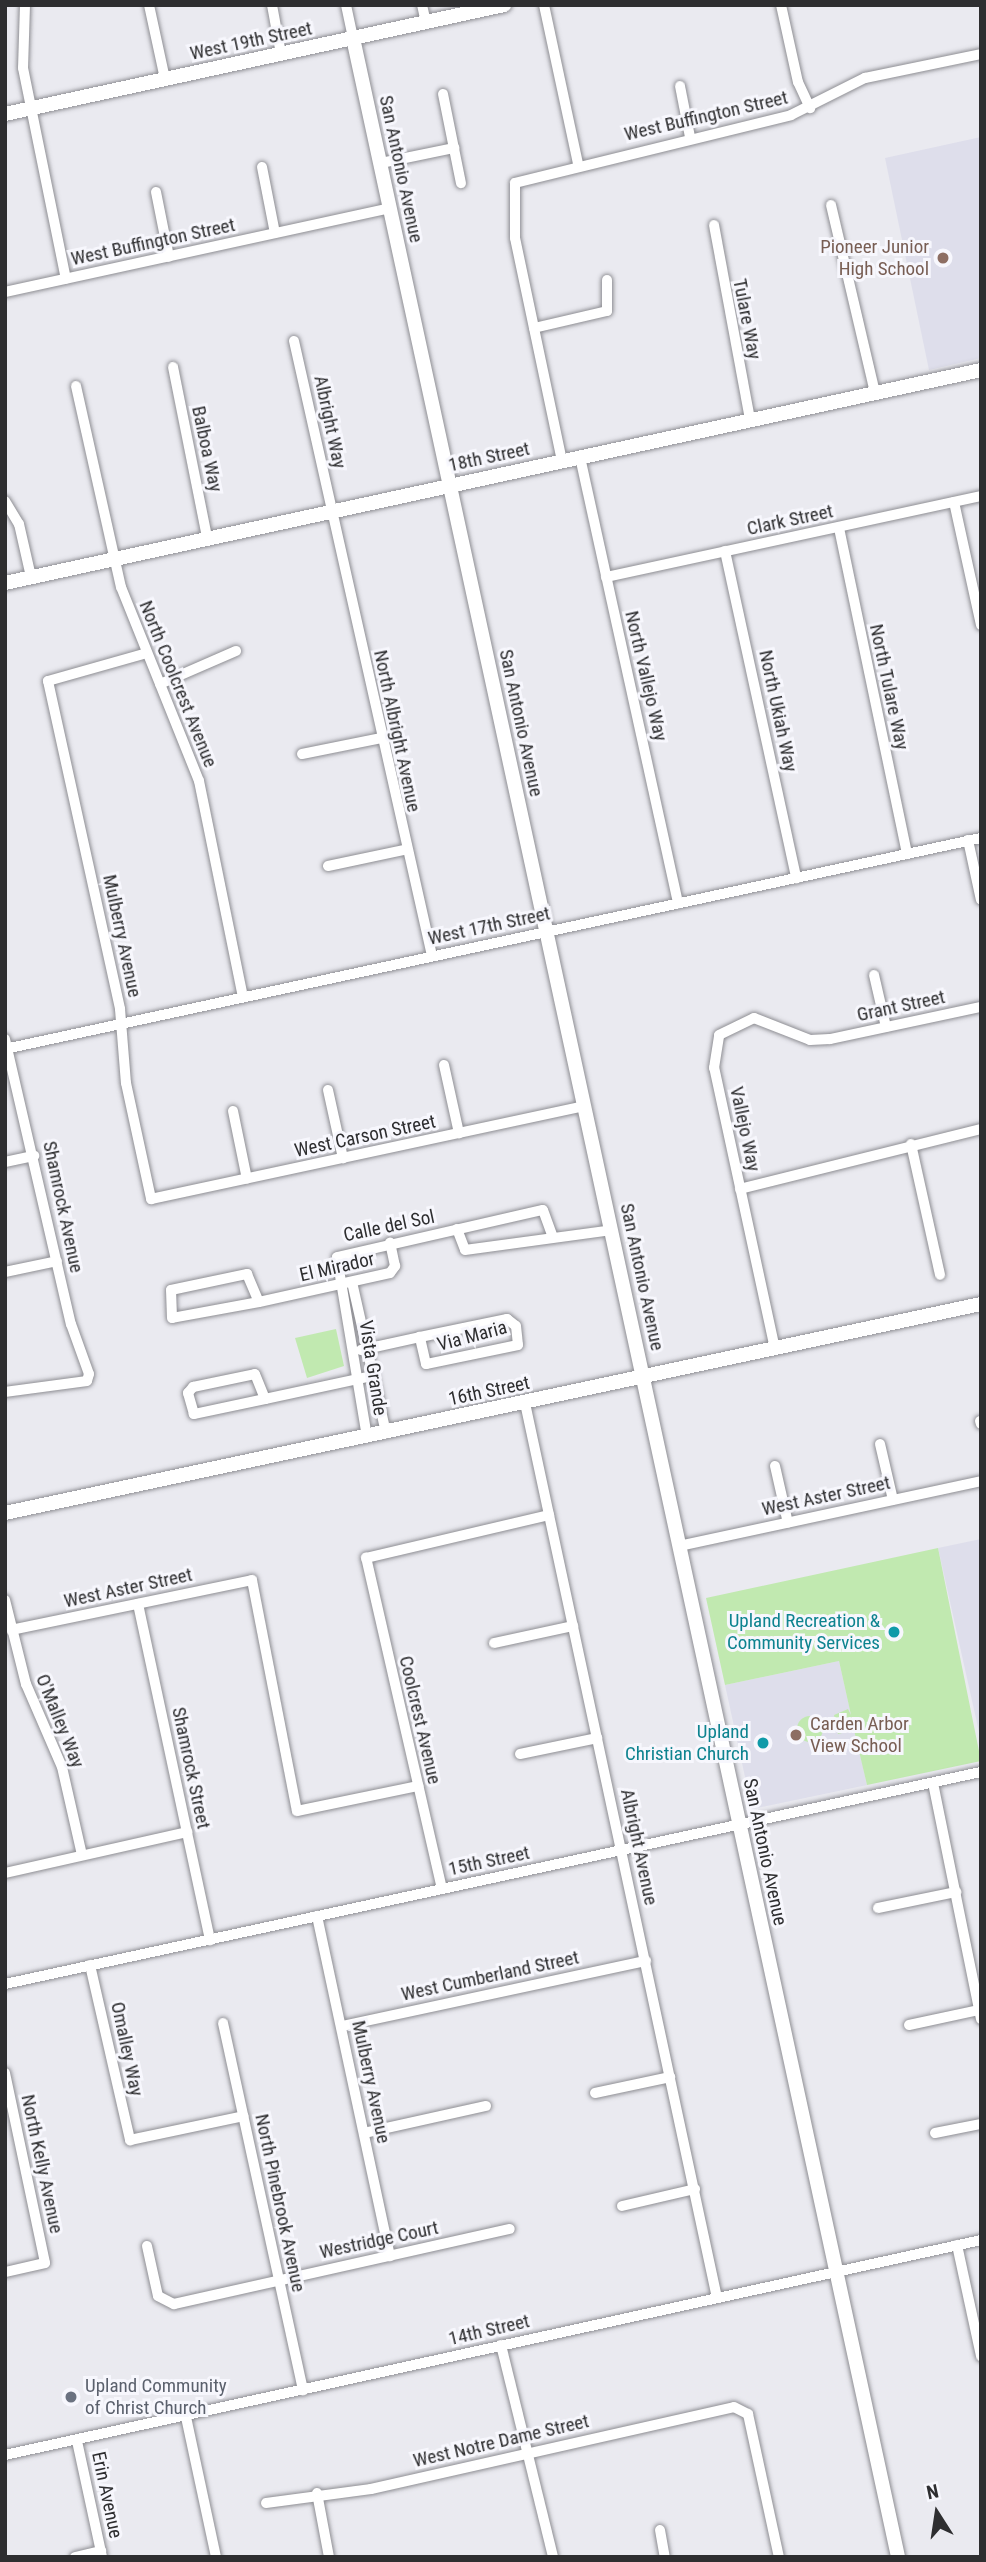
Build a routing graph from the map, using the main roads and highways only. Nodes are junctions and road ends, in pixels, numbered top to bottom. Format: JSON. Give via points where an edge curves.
{"nodes":[{"id":1,"x":505,"y":5,"type":"edge"},
{"id":2,"x":353,"y":38,"type":"junction"},
{"id":3,"x":5,"y":114,"type":"edge"},
{"id":4,"x":981,"y":370,"type":"edge"},
{"id":5,"x":450,"y":485,"type":"junction"},
{"id":6,"x":5,"y":583,"type":"edge"},
{"id":7,"x":981,"y":1304,"type":"edge"},
{"id":8,"x":643,"y":1378,"type":"junction"},
{"id":9,"x":5,"y":1513,"type":"edge"},
{"id":10,"x":898,"y":2557,"type":"edge"}],
"edges":[{"from":1,"to":2,"type":"main road","name":"West 19th Street"},
{"from":2,"to":3,"type":"main road","name":"West 19th Street"},
{"from":2,"to":5,"type":"main road","name":"San Antonio Avenue"},
{"from":4,"to":5,"type":"main road","name":"18th Street"},
{"from":5,"to":6,"type":"main road","name":"18th Street"},
{"from":5,"to":8,"type":"main road","name":"San Antonio Avenue"},
{"from":7,"to":8,"type":"main road","name":"16th Street"},
{"from":8,"to":9,"type":"main road","name":"16th Street"},
{"from":8,"to":10,"type":"main road","name":"San Antonio Avenue"}]}
